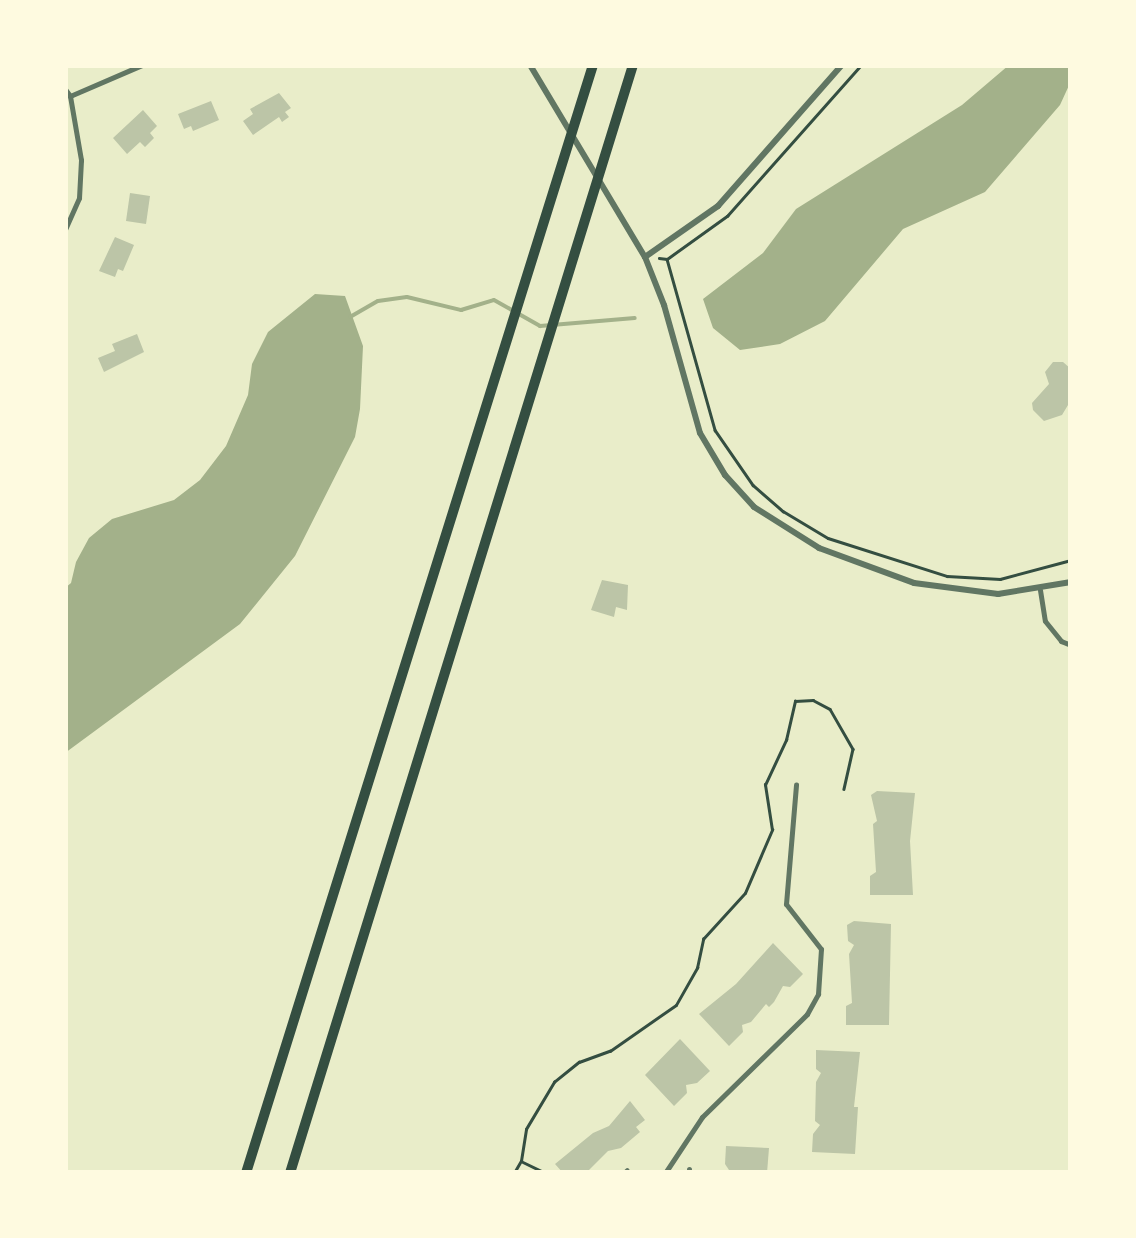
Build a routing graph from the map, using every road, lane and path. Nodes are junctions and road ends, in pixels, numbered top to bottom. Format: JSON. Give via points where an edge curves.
{"nodes":[{"id":1,"x":142,"y":65,"type":"edge"},
{"id":2,"x":530,"y":65,"type":"edge"},
{"id":3,"x":592,"y":65,"type":"edge"},
{"id":4,"x":632,"y":65,"type":"edge"},
{"id":5,"x":842,"y":65,"type":"edge"},
{"id":6,"x":861,"y":65,"type":"edge"},
{"id":7,"x":65,"y":89,"type":"edge"},
{"id":8,"x":70,"y":96,"type":"junction"},
{"id":9,"x":65,"y":230,"type":"edge"},
{"id":10,"x":645,"y":258,"type":"junction"},
{"id":11,"x":1071,"y":560,"type":"edge"},
{"id":12,"x":1071,"y":582,"type":"edge"},
{"id":13,"x":1040,"y":590,"type":"junction"},
{"id":14,"x":1071,"y":645,"type":"edge"},
{"id":15,"x":796,"y":784,"type":"dead end"},
{"id":16,"x":844,"y":789,"type":"dead end"},
{"id":17,"x":521,"y":1161,"type":"junction"},
{"id":18,"x":246,"y":1173,"type":"edge"},
{"id":19,"x":290,"y":1173,"type":"edge"},
{"id":20,"x":514,"y":1173,"type":"edge"},
{"id":21,"x":546,"y":1173,"type":"edge"},
{"id":22,"x":665,"y":1173,"type":"edge"}],
"edges":[{"from":1,"to":8,"type":"street"},
{"from":2,"to":10,"type":"street"},
{"from":3,"to":18,"type":"highway"},
{"from":4,"to":19,"type":"highway"},
{"from":5,"to":10,"type":"street","via":[[718,206]]},
{"from":6,"to":11,"type":"path","via":[[727,216],[667,259],[715,430],[753,485],[828,538],[948,576],[1000,579]]},
{"from":7,"to":8,"type":"street"},
{"from":8,"to":9,"type":"street","via":[[81,160],[79,198]]},
{"from":10,"to":13,"type":"street","via":[[700,433],[754,508],[818,548],[914,582],[978,594]]},
{"from":12,"to":13,"type":"street"},
{"from":13,"to":14,"type":"street","via":[[1046,621]]},
{"from":15,"to":22,"type":"street","via":[[786,904],[820,949],[818,994],[807,1014],[702,1117]]},
{"from":16,"to":17,"type":"path","via":[[853,749],[830,710],[813,700],[795,701],[765,785],[772,830],[746,893],[703,939],[697,968],[676,1005],[554,1082],[526,1129]]},
{"from":17,"to":20,"type":"path"},
{"from":17,"to":21,"type":"path"}]}
